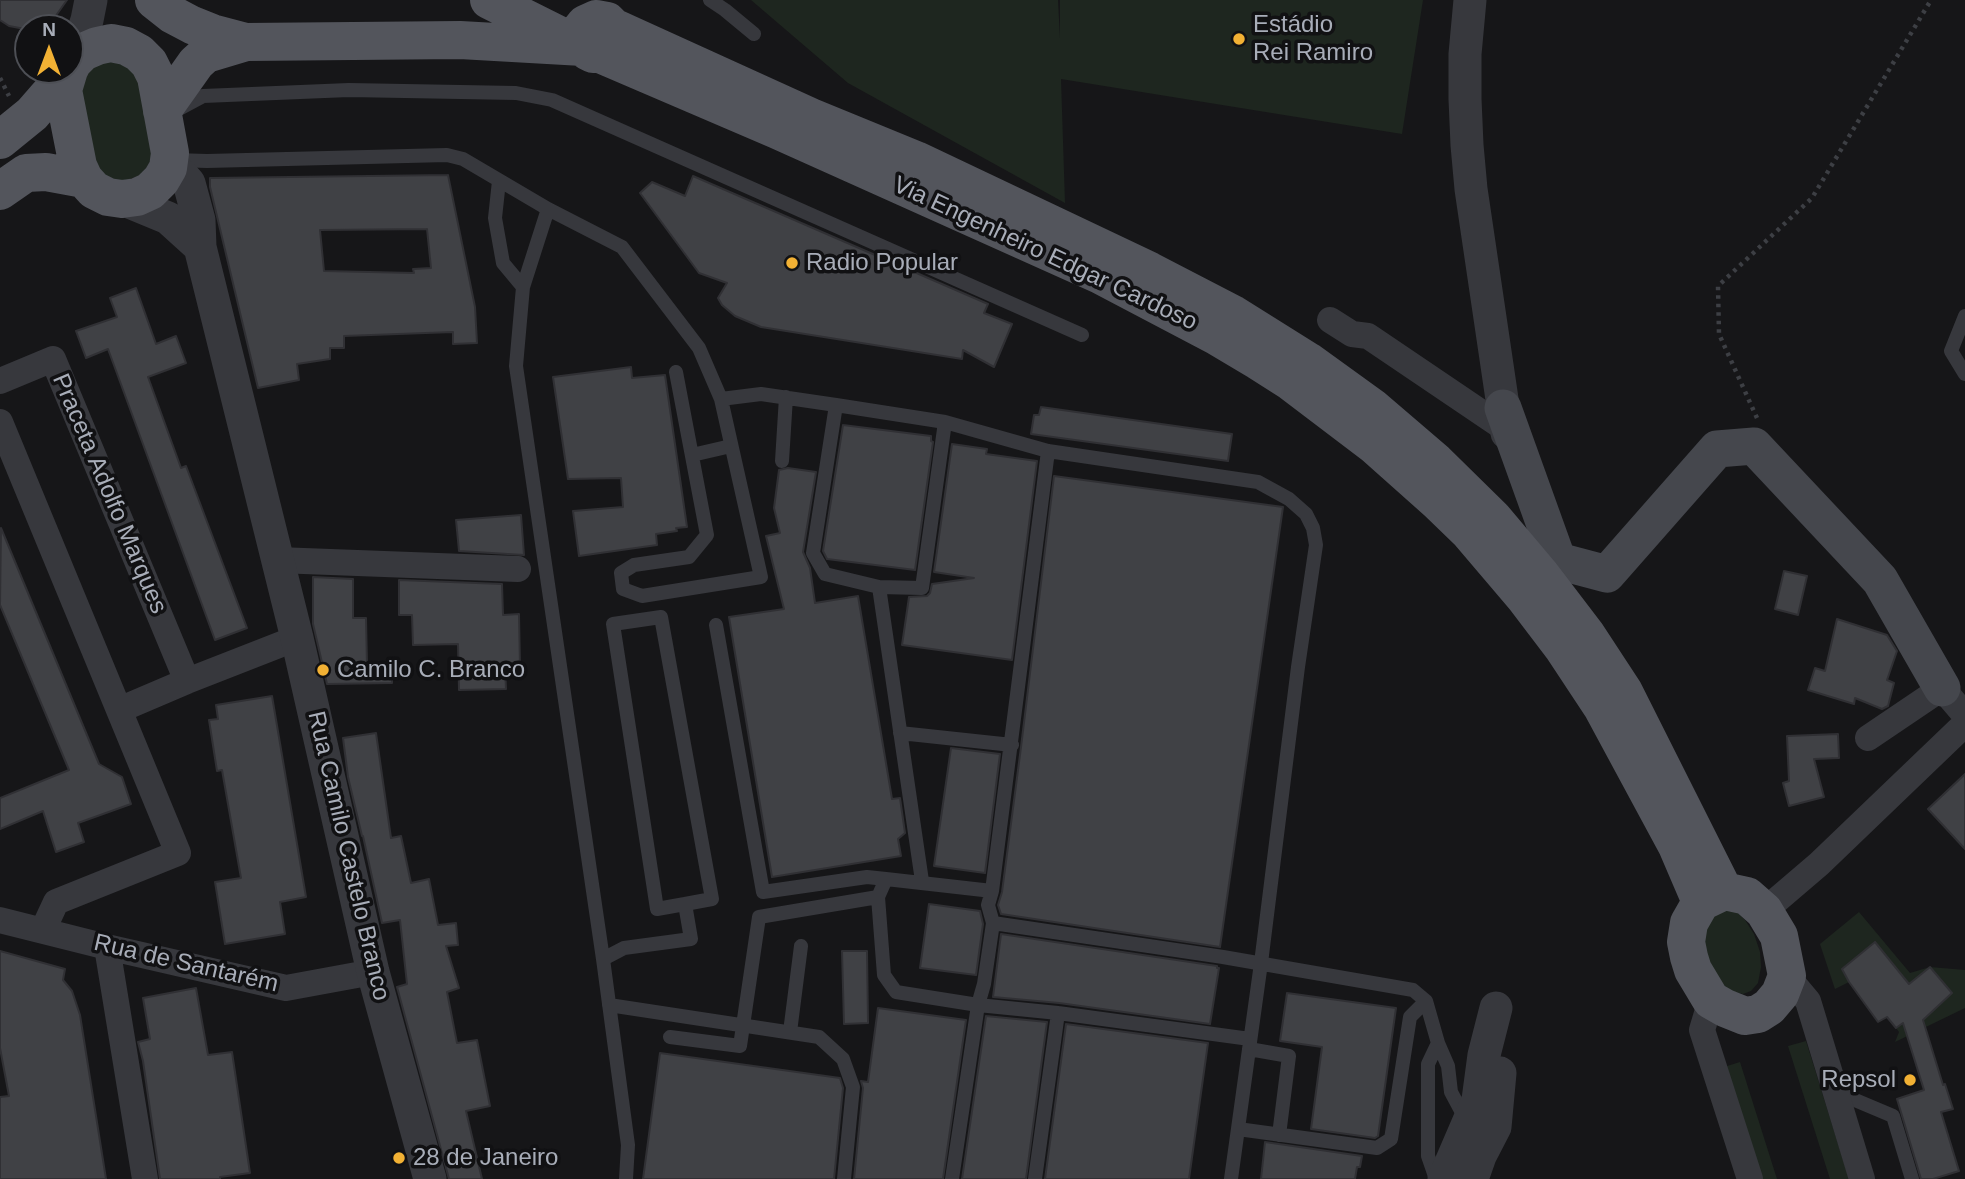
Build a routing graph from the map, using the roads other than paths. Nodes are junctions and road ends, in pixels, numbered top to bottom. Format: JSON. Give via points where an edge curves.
{"nodes":[{"id":1,"x":91,"y":0,"type":"edge"},
{"id":2,"x":154,"y":0,"type":"edge"},
{"id":3,"x":489,"y":0,"type":"edge"},
{"id":4,"x":710,"y":0,"type":"edge"},
{"id":5,"x":1470,"y":0,"type":"edge"},
{"id":6,"x":84,"y":28,"type":"edge"},
{"id":7,"x":604,"y":28,"type":"junction"},
{"id":8,"x":754,"y":34,"type":"dead end"},
{"id":9,"x":246,"y":41,"type":"junction"},
{"id":10,"x":84,"y":52,"type":"edge"},
{"id":11,"x":57,"y":84,"type":"edge"},
{"id":12,"x":65,"y":84,"type":"edge"},
{"id":13,"x":163,"y":114,"type":"junction"},
{"id":14,"x":0,"y":140,"type":"edge"},
{"id":15,"x":168,"y":164,"type":"junction"},
{"id":16,"x":84,"y":179,"type":"junction"},
{"id":17,"x":499,"y":181,"type":"junction"},
{"id":18,"x":0,"y":191,"type":"edge"},
{"id":19,"x":122,"y":200,"type":"junction"},
{"id":20,"x":548,"y":209,"type":"junction"},
{"id":21,"x":1063,"y":244,"type":"junction"},
{"id":22,"x":200,"y":247,"type":"junction"},
{"id":23,"x":523,"y":287,"type":"junction"},
{"id":24,"x":1965,"y":316,"type":"edge"},
{"id":25,"x":1330,"y":320,"type":"dead end"},
{"id":26,"x":1082,"y":335,"type":"dead end"},
{"id":27,"x":676,"y":372,"type":"dead end"},
{"id":28,"x":1965,"y":374,"type":"edge"},
{"id":29,"x":0,"y":381,"type":"edge"},
{"id":30,"x":786,"y":397,"type":"junction"},
{"id":31,"x":721,"y":399,"type":"junction"},
{"id":32,"x":836,"y":405,"type":"junction"},
{"id":33,"x":0,"y":422,"type":"edge"},
{"id":34,"x":945,"y":422,"type":"junction"},
{"id":35,"x":1506,"y":427,"type":"junction"},
{"id":36,"x":731,"y":446,"type":"junction"},
{"id":37,"x":1048,"y":452,"type":"junction"},
{"id":38,"x":692,"y":455,"type":"junction"},
{"id":39,"x":782,"y":461,"type":"dead end"},
{"id":40,"x":277,"y":560,"type":"junction"},
{"id":41,"x":519,"y":569,"type":"dead end"},
{"id":42,"x":879,"y":587,"type":"junction"},
{"id":43,"x":716,"y":625,"type":"dead end"},
{"id":44,"x":297,"y":638,"type":"junction"},
{"id":45,"x":187,"y":681,"type":"junction"},
{"id":46,"x":1942,"y":688,"type":"junction"},
{"id":47,"x":119,"y":710,"type":"junction"},
{"id":48,"x":1965,"y":715,"type":"edge"},
{"id":49,"x":1965,"y":724,"type":"edge"},
{"id":50,"x":900,"y":733,"type":"junction"},
{"id":51,"x":1868,"y":738,"type":"dead end"},
{"id":52,"x":1012,"y":745,"type":"junction"},
{"id":53,"x":886,"y":879,"type":"junction"},
{"id":54,"x":922,"y":881,"type":"junction"},
{"id":55,"x":992,"y":891,"type":"junction"},
{"id":56,"x":1712,"y":896,"type":"junction"},
{"id":57,"x":878,"y":897,"type":"junction"},
{"id":58,"x":685,"y":904,"type":"junction"},
{"id":59,"x":1764,"y":911,"type":"junction"},
{"id":60,"x":0,"y":920,"type":"edge"},
{"id":61,"x":993,"y":923,"type":"junction"},
{"id":62,"x":43,"y":930,"type":"junction"},
{"id":63,"x":802,"y":946,"type":"dead end"},
{"id":64,"x":107,"y":947,"type":"junction"},
{"id":65,"x":603,"y":959,"type":"junction"},
{"id":66,"x":1261,"y":963,"type":"junction"},
{"id":67,"x":373,"y":972,"type":"junction"},
{"id":68,"x":1787,"y":976,"type":"junction"},
{"id":69,"x":1712,"y":1000,"type":"junction"},
{"id":70,"x":1426,"y":1001,"type":"junction"},
{"id":71,"x":610,"y":1005,"type":"junction"},
{"id":72,"x":978,"y":1005,"type":"junction"},
{"id":73,"x":1058,"y":1013,"type":"junction"},
{"id":74,"x":744,"y":1025,"type":"junction"},
{"id":75,"x":790,"y":1032,"type":"junction"},
{"id":76,"x":670,"y":1037,"type":"dead end"},
{"id":77,"x":1438,"y":1043,"type":"junction"},
{"id":78,"x":1250,"y":1044,"type":"junction"},
{"id":79,"x":1834,"y":1091,"type":"junction"},
{"id":80,"x":1468,"y":1123,"type":"junction"},
{"id":81,"x":1238,"y":1129,"type":"junction"},
{"id":82,"x":1279,"y":1135,"type":"junction"},
{"id":83,"x":1476,"y":1168,"type":"edge"},
{"id":84,"x":1747,"y":1176,"type":"edge"},
{"id":85,"x":145,"y":1179,"type":"edge"},
{"id":86,"x":430,"y":1179,"type":"edge"},
{"id":87,"x":626,"y":1179,"type":"edge"},
{"id":88,"x":844,"y":1179,"type":"edge"},
{"id":89,"x":952,"y":1179,"type":"edge"},
{"id":90,"x":1035,"y":1179,"type":"edge"},
{"id":91,"x":1231,"y":1179,"type":"edge"},
{"id":92,"x":1436,"y":1179,"type":"edge"},
{"id":93,"x":1444,"y":1179,"type":"edge"},
{"id":94,"x":1862,"y":1179,"type":"edge"},
{"id":95,"x":1912,"y":1179,"type":"edge"}],
"edges":[{"from":1,"to":6,"type":"street"},
{"from":2,"to":9,"type":"main road","via":[[192,25]]},
{"from":3,"to":7,"type":"main road","name":"Via Engenheiro Edgar Cardoso"},
{"from":4,"to":8,"type":"lane"},
{"from":5,"to":35,"type":"street","via":[[1465,54],[1467,145]]},
{"from":7,"to":9,"type":"main road","via":[[460,40]]},
{"from":7,"to":21,"type":"main road","name":"Via Engenheiro Edgar Cardoso","via":[[916,160]]},
{"from":7,"to":21,"type":"main road","name":"Via Engenheiro Edgar Cardoso","via":[[777,130]]},
{"from":9,"to":13,"type":"main road","via":[[206,54]]},
{"from":10,"to":13,"type":"main road","via":[[111,43],[139,53],[156,77]]},
{"from":11,"to":14,"type":"main road","via":[[32,114]]},
{"from":12,"to":16,"type":"main road"},
{"from":13,"to":15,"type":"main road"},
{"from":13,"to":26,"type":"lane","via":[[204,96],[349,90],[516,93],[552,100]]},
{"from":15,"to":17,"type":"lane","via":[[447,155],[463,159]]},
{"from":15,"to":19,"type":"main road","via":[[150,191]]},
{"from":15,"to":22,"type":"street","name":"Rua Camilo Castelo Branco","via":[[188,183],[200,220]]},
{"from":16,"to":18,"type":"main road","via":[[26,173]]},
{"from":16,"to":19,"type":"main road","via":[[94,190]]},
{"from":17,"to":20,"type":"lane"},
{"from":17,"to":23,"type":"lane","via":[[495,218],[503,263]]},
{"from":19,"to":22,"type":"street","via":[[168,218]]},
{"from":20,"to":23,"type":"lane"},
{"from":20,"to":31,"type":"lane","via":[[622,247],[699,348]]},
{"from":21,"to":56,"type":"main road","name":"Via Engenheiro Edgar Cardoso","via":[[1119,284],[1216,335],[1290,382],[1374,444],[1438,502],[1613,700],[1677,846]]},
{"from":22,"to":40,"type":"street","name":"Rua Camilo Castelo Branco"},
{"from":23,"to":65,"type":"lane","via":[[516,366]]},
{"from":24,"to":28,"type":"lane","via":[[1951,351]]},
{"from":25,"to":35,"type":"street","via":[[1352,334],[1368,335]]},
{"from":27,"to":38,"type":"lane"},
{"from":29,"to":45,"type":"street","name":"Praceta Adolfo Marques","via":[[53,359]]},
{"from":30,"to":31,"type":"lane","via":[[761,394]]},
{"from":30,"to":32,"type":"lane"},
{"from":30,"to":39,"type":"lane"},
{"from":31,"to":36,"type":"lane"},
{"from":32,"to":34,"type":"lane"},
{"from":32,"to":42,"type":"lane","via":[[813,553],[825,574]]},
{"from":33,"to":47,"type":"street"},
{"from":34,"to":37,"type":"lane"},
{"from":34,"to":42,"type":"lane","via":[[922,588]]},
{"from":35,"to":46,"type":"main road","via":[[1558,561],[1607,574],[1717,449],[1754,446],[1880,580]]},
{"from":36,"to":38,"type":"lane"},
{"from":36,"to":38,"type":"lane","via":[[761,577],[642,596],[623,589],[621,573],[634,565],[689,557],[708,535]]},
{"from":37,"to":52,"type":"lane"},
{"from":37,"to":66,"type":"lane","via":[[1258,482],[1289,499],[1306,514],[1313,528],[1316,545]]},
{"from":40,"to":41,"type":"street"},
{"from":40,"to":44,"type":"street","name":"Rua Camilo Castelo Branco"},
{"from":42,"to":50,"type":"lane"},
{"from":43,"to":53,"type":"lane","via":[[763,892],[867,877]]},
{"from":44,"to":45,"type":"street"},
{"from":44,"to":67,"type":"street","name":"Rua Camilo Castelo Branco"},
{"from":45,"to":47,"type":"street"},
{"from":46,"to":48,"type":"street"},
{"from":46,"to":51,"type":"street"},
{"from":47,"to":62,"type":"street","via":[[177,853],[56,902]]},
{"from":49,"to":59,"type":"street"},
{"from":50,"to":52,"type":"lane"},
{"from":50,"to":54,"type":"lane"},
{"from":52,"to":55,"type":"lane"},
{"from":53,"to":54,"type":"lane"},
{"from":53,"to":57,"type":"lane"},
{"from":54,"to":55,"type":"lane"},
{"from":55,"to":61,"type":"lane","via":[[988,905]]},
{"from":56,"to":59,"type":"main road","via":[[1747,896]]},
{"from":56,"to":69,"type":"main road","via":[[1689,923],[1686,942],[1693,970]]},
{"from":57,"to":72,"type":"lane","via":[[884,975],[896,992]]},
{"from":57,"to":74,"type":"lane","via":[[759,917]]},
{"from":58,"to":58,"type":"lane","via":[[657,909],[612,624],[661,617],[712,899]]},
{"from":58,"to":65,"type":"lane","via":[[691,939],[624,948]]},
{"from":59,"to":68,"type":"main road","via":[[1779,936]]},
{"from":60,"to":62,"type":"street","name":"Rua de Santarém"},
{"from":61,"to":66,"type":"lane"},
{"from":61,"to":72,"type":"lane"},
{"from":62,"to":64,"type":"street","name":"Rua de Santarém"},
{"from":63,"to":75,"type":"lane"},
{"from":64,"to":67,"type":"street","name":"Rua de Santarém","via":[[286,988]]},
{"from":64,"to":85,"type":"street"},
{"from":65,"to":71,"type":"lane"},
{"from":66,"to":70,"type":"lane","via":[[1413,990]]},
{"from":66,"to":78,"type":"lane"},
{"from":67,"to":86,"type":"street","name":"Rua Camilo Castelo Branco"},
{"from":68,"to":69,"type":"main road","via":[[1780,994],[1758,1014],[1745,1016]]},
{"from":68,"to":79,"type":"street","via":[[1808,1001]]},
{"from":69,"to":84,"type":"street","via":[[1702,1030]]},
{"from":70,"to":77,"type":"lane"},
{"from":70,"to":82,"type":"lane","via":[[1410,1017],[1391,1139],[1377,1148]]},
{"from":71,"to":74,"type":"lane"},
{"from":71,"to":87,"type":"lane","via":[[628,1145]]},
{"from":72,"to":73,"type":"lane"},
{"from":72,"to":89,"type":"lane"},
{"from":73,"to":78,"type":"lane"},
{"from":73,"to":90,"type":"lane"},
{"from":74,"to":75,"type":"lane"},
{"from":74,"to":76,"type":"lane","via":[[740,1046]]},
{"from":75,"to":88,"type":"lane","via":[[819,1037],[843,1059],[853,1087]]},
{"from":77,"to":80,"type":"lane","via":[[1448,1066],[1451,1092]]},
{"from":77,"to":92,"type":"lane","via":[[1428,1064],[1428,1156]]},
{"from":78,"to":81,"type":"lane"},
{"from":78,"to":82,"type":"lane","via":[[1289,1056]]},
{"from":79,"to":94,"type":"street"},
{"from":79,"to":95,"type":"lane","via":[[1894,1116]]},
{"from":80,"to":83,"type":"lane"},
{"from":80,"to":83,"type":"street","via":[[1478,1100],[1496,1008],[1502,1057],[1495,1127]]},
{"from":80,"to":93,"type":"street"},
{"from":81,"to":82,"type":"lane"},
{"from":81,"to":91,"type":"lane"}]}
